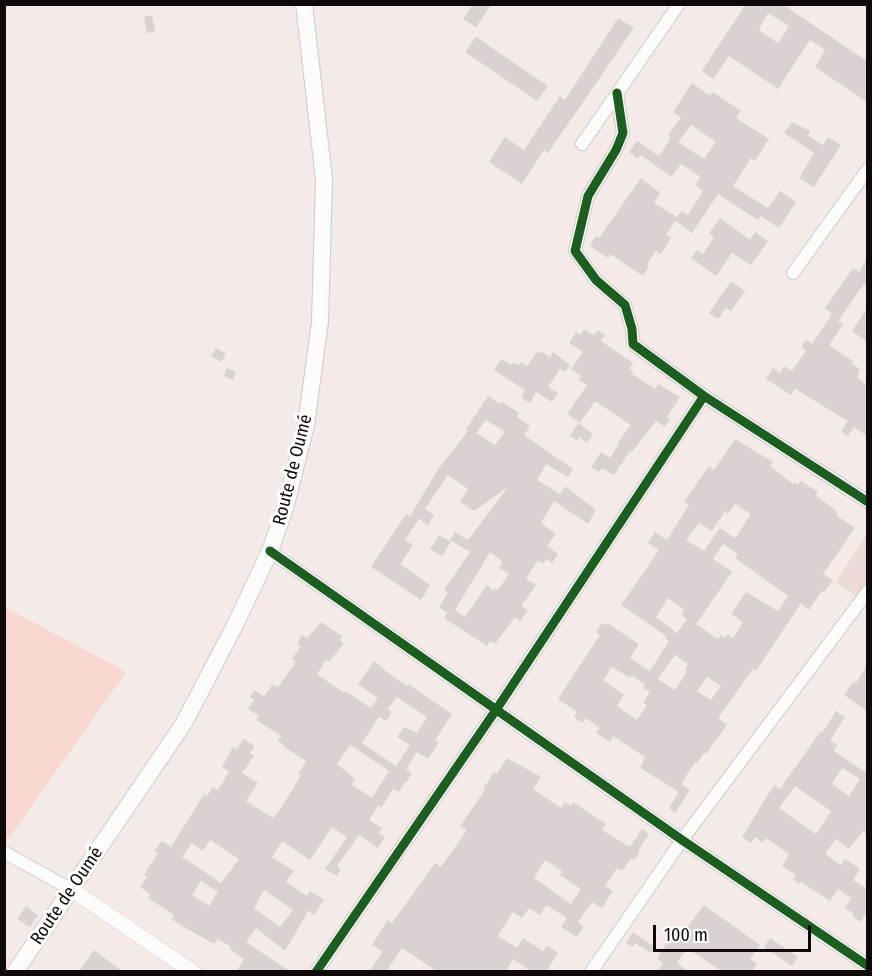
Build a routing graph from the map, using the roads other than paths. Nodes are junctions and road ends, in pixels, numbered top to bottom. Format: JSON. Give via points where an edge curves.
{"nodes":[{"id":1,"x":304,"y":4,"type":"edge"},
{"id":2,"x":679,"y":4,"type":"edge"},
{"id":3,"x":617,"y":93,"type":"junction"},
{"id":4,"x":582,"y":144,"type":"dead end"},
{"id":5,"x":867,"y":169,"type":"edge"},
{"id":6,"x":793,"y":273,"type":"dead end"},
{"id":7,"x":704,"y":396,"type":"junction"},
{"id":8,"x":867,"y":502,"type":"edge"},
{"id":9,"x":270,"y":551,"type":"junction"},
{"id":10,"x":867,"y":591,"type":"edge"},
{"id":11,"x":496,"y":710,"type":"junction"},
{"id":12,"x":682,"y":840,"type":"junction"},
{"id":13,"x":4,"y":852,"type":"edge"},
{"id":14,"x":72,"y":890,"type":"junction"},
{"id":15,"x":867,"y":966,"type":"edge"},
{"id":16,"x":15,"y":972,"type":"edge"},
{"id":17,"x":193,"y":972,"type":"edge"},
{"id":18,"x":316,"y":972,"type":"edge"},
{"id":19,"x":591,"y":972,"type":"edge"}],
"edges":[{"from":1,"to":9,"type":"main road","name":"Route de Oumé","via":[[324,179],[320,322],[306,425]]},
{"from":2,"to":3,"type":"street"},
{"from":3,"to":4,"type":"street"},
{"from":3,"to":7,"type":"street","via":[[623,133],[588,196],[575,251],[596,280],[625,305],[633,344]]},
{"from":5,"to":6,"type":"street"},
{"from":7,"to":8,"type":"street"},
{"from":7,"to":11,"type":"street"},
{"from":9,"to":11,"type":"street"},
{"from":9,"to":14,"type":"main road","name":"Route de Oumé","via":[[184,723]]},
{"from":10,"to":12,"type":"street"},
{"from":11,"to":12,"type":"street"},
{"from":11,"to":18,"type":"street"},
{"from":12,"to":15,"type":"street"},
{"from":12,"to":19,"type":"street"},
{"from":13,"to":14,"type":"street"},
{"from":14,"to":16,"type":"main road","name":"Route de Oumé"},
{"from":14,"to":17,"type":"street"}]}
